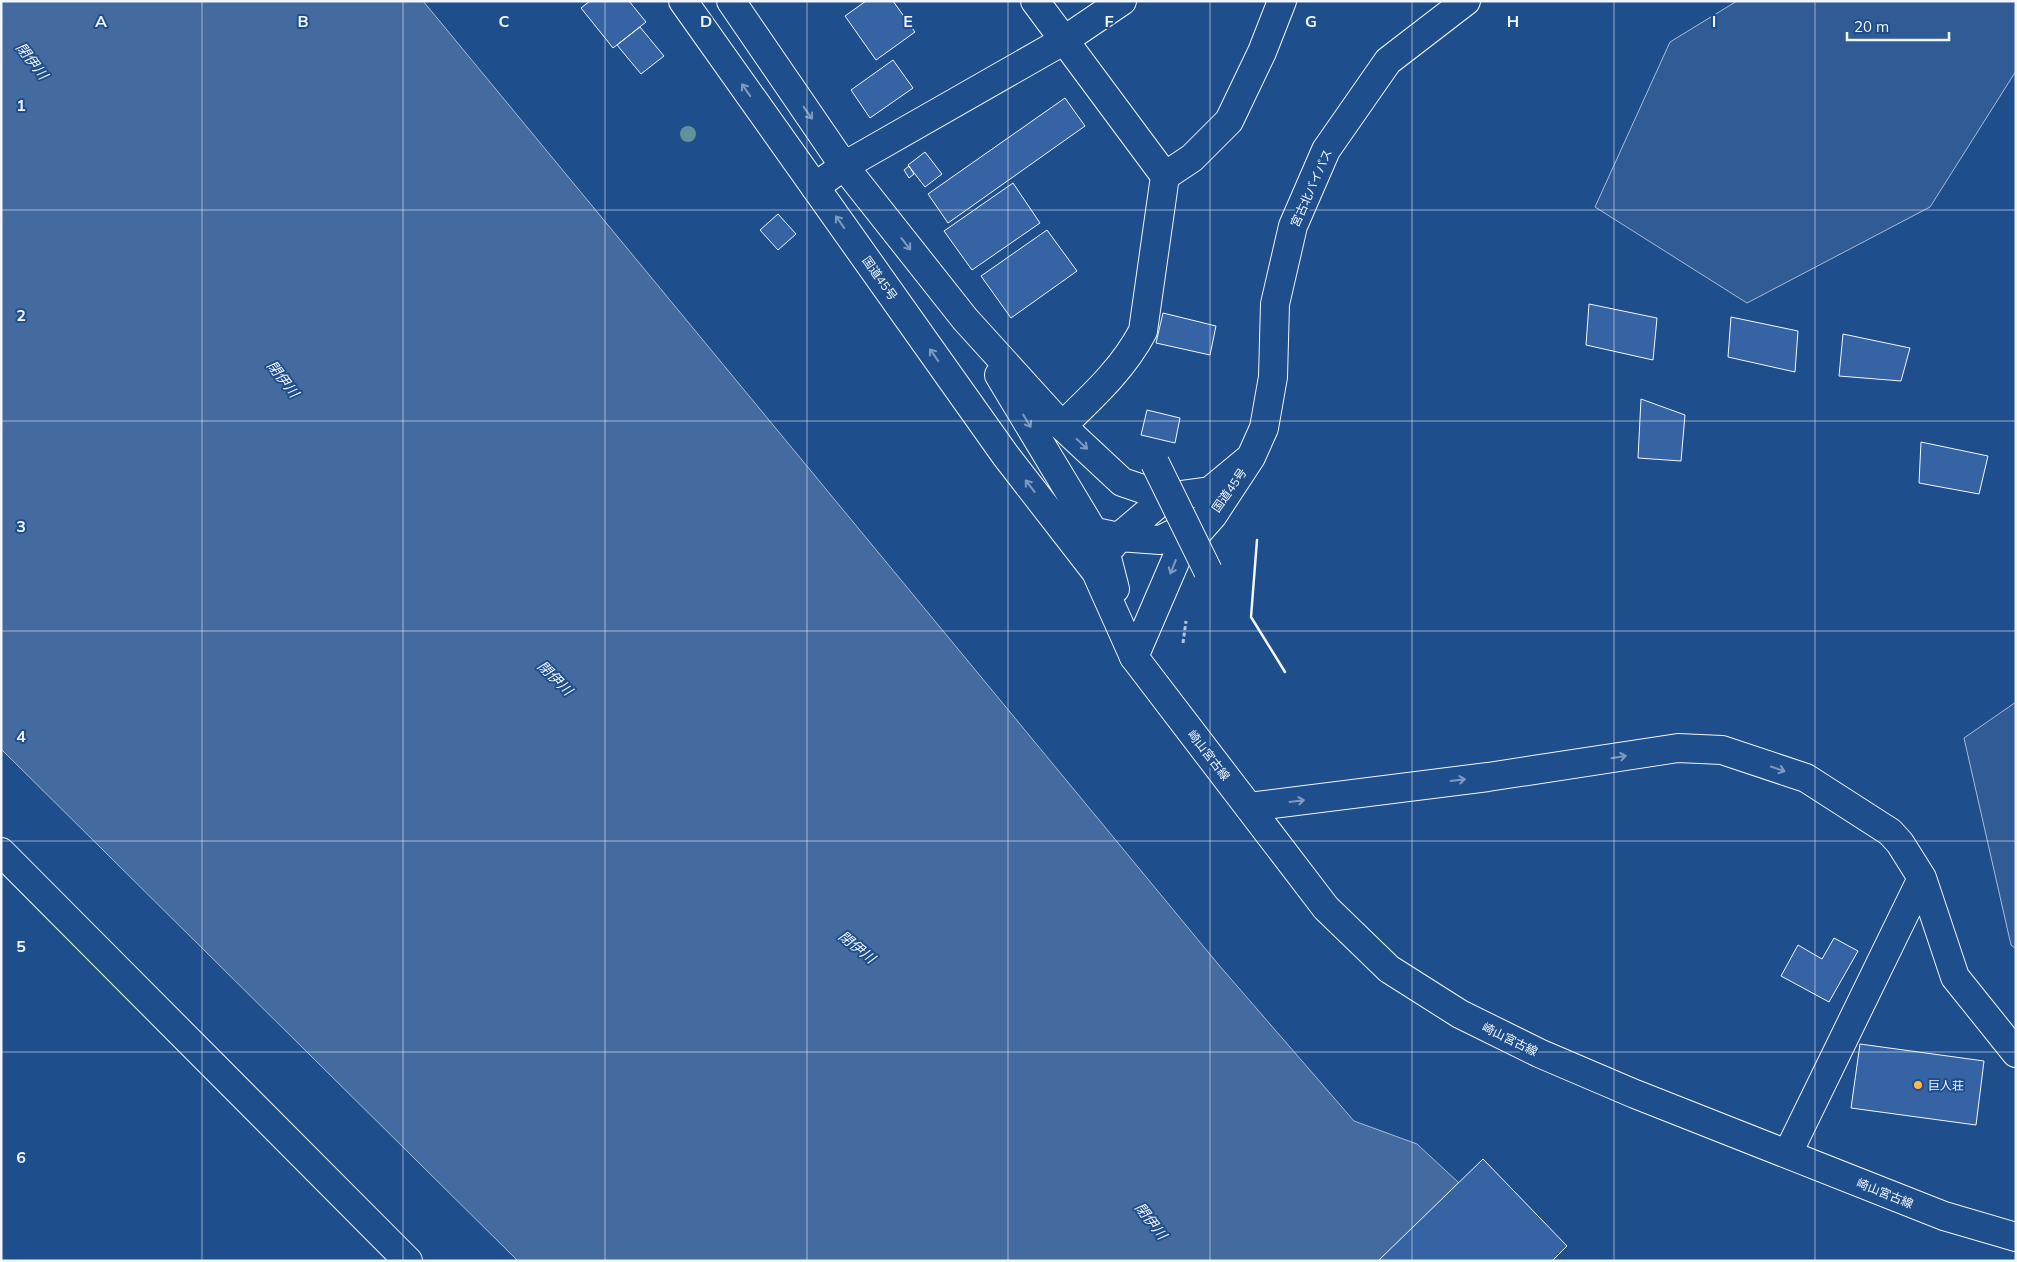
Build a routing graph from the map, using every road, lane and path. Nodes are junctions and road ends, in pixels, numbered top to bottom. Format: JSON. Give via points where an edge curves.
{"nodes":[{"id":1,"x":683,"y":1,"type":"edge"},
{"id":2,"x":731,"y":1,"type":"edge"},
{"id":3,"x":1035,"y":1,"type":"edge"},
{"id":4,"x":1122,"y":1,"type":"edge"},
{"id":5,"x":1282,"y":1,"type":"edge"},
{"id":6,"x":1466,"y":1,"type":"edge"},
{"id":7,"x":1063,"y":41,"type":"junction"},
{"id":8,"x":844,"y":166,"type":"junction"},
{"id":9,"x":1165,"y":176,"type":"junction"},
{"id":10,"x":815,"y":187,"type":"junction"},
{"id":11,"x":965,"y":319,"type":"junction"},
{"id":12,"x":1062,"y":426,"type":"junction"},
{"id":13,"x":1251,"y":457,"type":"junction"},
{"id":14,"x":1155,"y":462,"type":"dead end"},
{"id":15,"x":1166,"y":497,"type":"junction"},
{"id":16,"x":1213,"y":514,"type":"junction"},
{"id":17,"x":1059,"y":525,"type":"junction"},
{"id":18,"x":1103,"y":549,"type":"junction"},
{"id":19,"x":1208,"y":572,"type":"dead end"},
{"id":20,"x":1134,"y":658,"type":"junction"},
{"id":21,"x":1249,"y":807,"type":"junction"},
{"id":22,"x":1,"y":852,"type":"edge"},
{"id":23,"x":1922,"y":878,"type":"junction"},
{"id":24,"x":2016,"y":1053,"type":"edge"},
{"id":25,"x":1788,"y":1153,"type":"junction"},
{"id":26,"x":2016,"y":1237,"type":"edge"},
{"id":27,"x":393,"y":1256,"type":"edge"}],
"edges":[{"from":10,"to":1,"type":"main road","name":"国道45号","one_way":true},
{"from":2,"to":8,"type":"main road","name":"国道45号","one_way":true},
{"from":3,"to":7,"type":"main road"},
{"from":4,"to":7,"type":"main road"},
{"from":5,"to":9,"type":"main road","via":[[1229,121],[1192,158]]},
{"from":6,"to":13,"type":"main road","name":"宮古北バイパス","via":[[1388,61],[1326,150],[1293,226],[1275,304],[1273,377],[1264,428]]},
{"from":7,"to":8,"type":"main road"},
{"from":7,"to":9,"type":"main road"},
{"from":8,"to":10,"type":"main road"},
{"from":8,"to":11,"type":"main road","name":"国道45号","one_way":true},
{"from":9,"to":12,"type":"main road","via":[[1143,331],[1132,352],[1106,384]]},
{"from":17,"to":10,"type":"main road","name":"国道45号","one_way":true,"via":[[1006,456]]},
{"from":11,"to":12,"type":"main road","name":"国道45号"},
{"from":11,"to":18,"type":"main road","one_way":true},
{"from":12,"to":15,"type":"main road","name":"国道45号","one_way":true,"via":[[1122,482]]},
{"from":13,"to":15,"type":"main road","name":"国道45号","via":[[1210,491]]},
{"from":13,"to":16,"type":"main road","name":"国道45号"},
{"from":14,"to":19,"type":"main road","bridge":true},
{"from":15,"to":18,"type":"main road"},
{"from":16,"to":18,"type":"main road","name":"国道45号","via":[[1160,540]]},
{"from":16,"to":20,"type":"main road","one_way":true,"via":[[1178,555]]},
{"from":17,"to":18,"type":"main road"},
{"from":17,"to":18,"type":"main road","name":"国道45号"},
{"from":18,"to":20,"type":"main road","name":"崎山宮古線"},
{"from":20,"to":21,"type":"main road","name":"崎山宮古線"},
{"from":21,"to":23,"type":"main road","one_way":true,"via":[[1488,777],[1678,748],[1722,750],[1806,778],[1869,817],[1900,843]]},
{"from":21,"to":25,"type":"main road","name":"崎山宮古線","via":[[1326,908],[1389,969],[1460,1014],[1539,1053]]},
{"from":22,"to":27,"type":"main road"},
{"from":23,"to":24,"type":"main road","via":[[1955,977]]},
{"from":23,"to":25,"type":"main road"},
{"from":25,"to":26,"type":"main road","name":"崎山宮古線","via":[[1944,1216]]}]}
